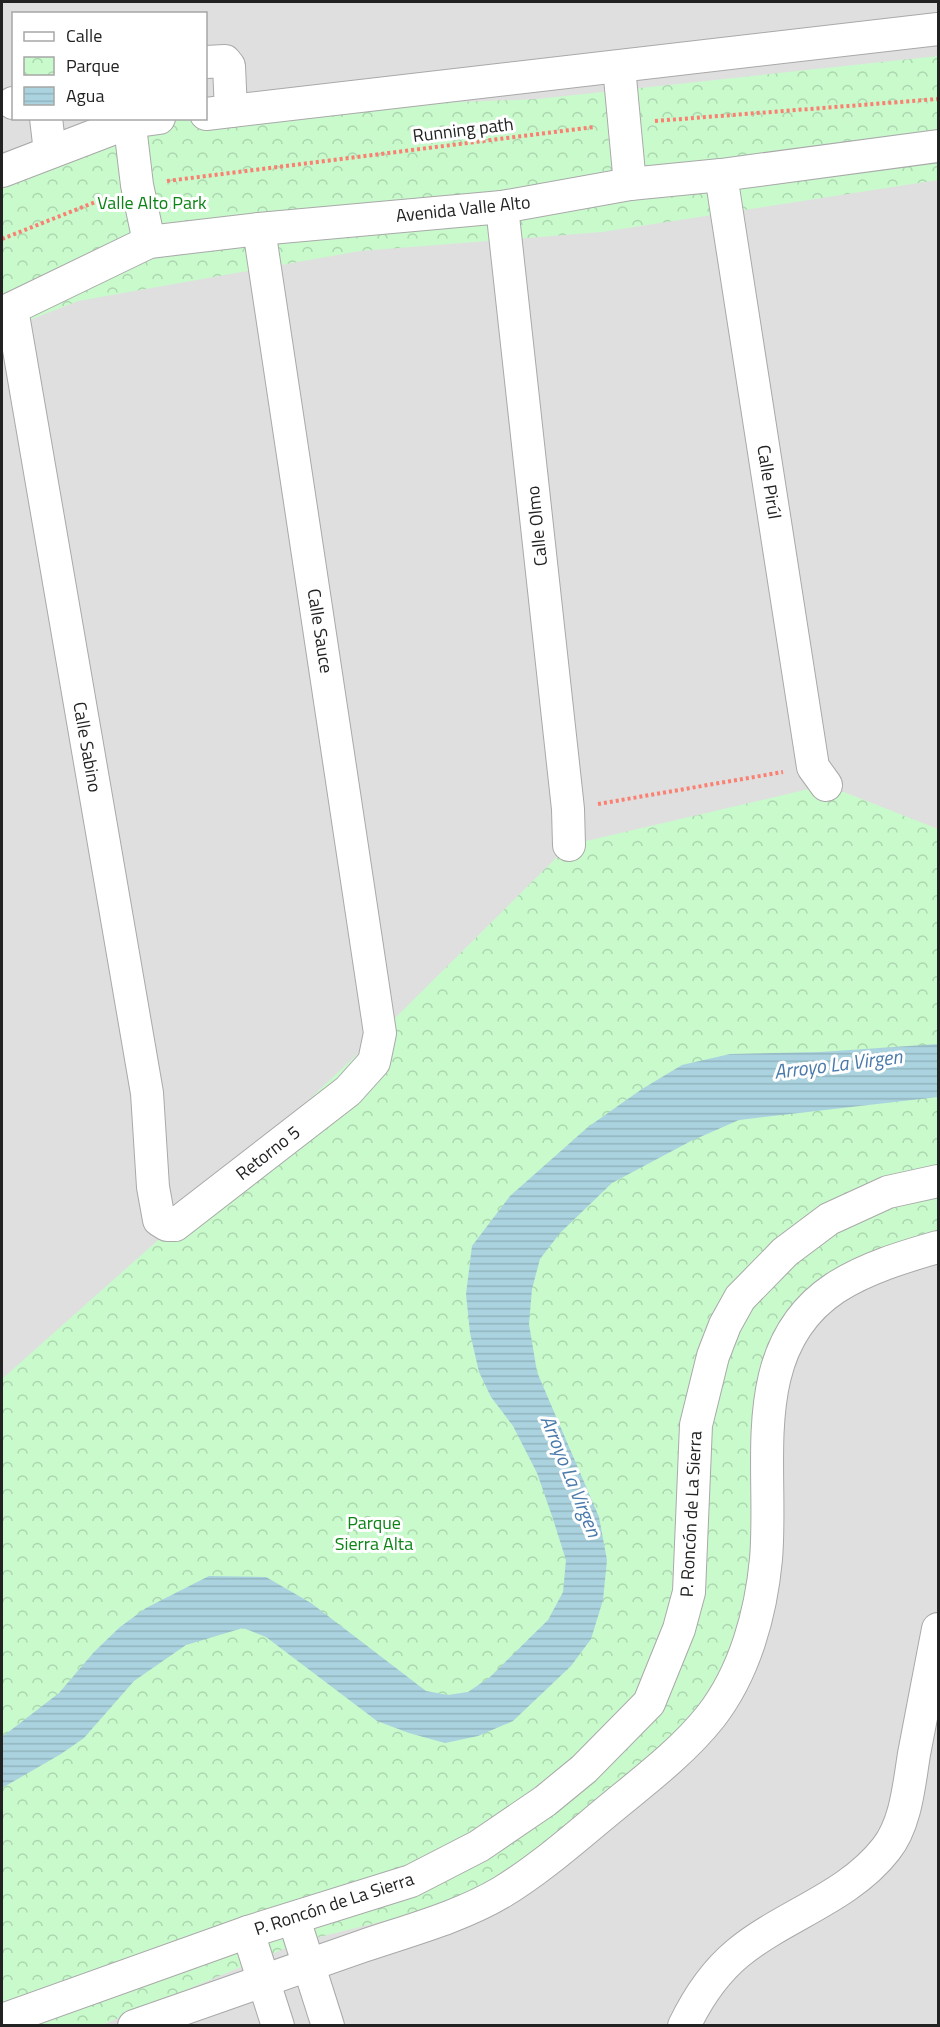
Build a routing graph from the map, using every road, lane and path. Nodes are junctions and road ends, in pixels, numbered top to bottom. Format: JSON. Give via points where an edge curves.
{"nodes":[{"id":1,"x":939,"y":29,"type":"edge"},
{"id":2,"x":207,"y":62,"type":"edge"},
{"id":3,"x":619,"y":67,"type":"junction"},
{"id":4,"x":939,"y":99,"type":"edge"},
{"id":5,"x":218,"y":112,"type":"edge"},
{"id":6,"x":46,"y":120,"type":"edge"},
{"id":7,"x":139,"y":120,"type":"edge"},
{"id":8,"x":624,"y":123,"type":"junction"},
{"id":9,"x":939,"y":146,"type":"edge"},
{"id":10,"x":50,"y":152,"type":"junction"},
{"id":11,"x":2,"y":171,"type":"edge"},
{"id":12,"x":721,"y":175,"type":"junction"},
{"id":13,"x":630,"y":184,"type":"junction"},
{"id":14,"x":137,"y":185,"type":"junction"},
{"id":15,"x":502,"y":207,"type":"junction"},
{"id":16,"x":259,"y":229,"type":"junction"},
{"id":17,"x":2,"y":239,"type":"edge"},
{"id":18,"x":149,"y":242,"type":"junction"},
{"id":19,"x":7,"y":311,"type":"edge"},
{"id":20,"x":820,"y":776,"type":"joint"},
{"id":21,"x":568,"y":809,"type":"junction"},
{"id":22,"x":569,"y":845,"type":"dead end"},
{"id":23,"x":380,"y":1033,"type":"joint"},
{"id":24,"x":939,"y":1181,"type":"edge"},
{"id":25,"x":153,"y":1187,"type":"joint"},
{"id":26,"x":939,"y":1247,"type":"edge"},
{"id":27,"x":938,"y":1631,"type":"edge"},
{"id":28,"x":294,"y":1919,"type":"junction"},
{"id":29,"x":248,"y":1932,"type":"junction"},
{"id":30,"x":308,"y":1966,"type":"junction"},
{"id":31,"x":263,"y":1980,"type":"junction"},
{"id":32,"x":2,"y":2020,"type":"edge"},
{"id":33,"x":134,"y":2025,"type":"edge"},
{"id":34,"x":278,"y":2025,"type":"edge"},
{"id":35,"x":328,"y":2025,"type":"edge"},
{"id":36,"x":684,"y":2025,"type":"edge"}],
"edges":[{"from":1,"to":3,"type":"street"},
{"from":2,"to":5,"type":"street","via":[[225,61],[229,66]]},
{"from":3,"to":5,"type":"street"},
{"from":3,"to":8,"type":"street"},
{"from":4,"to":8,"type":"path","name":"Running path"},
{"from":6,"to":10,"type":"street"},
{"from":7,"to":10,"type":"street"},
{"from":7,"to":14,"type":"street"},
{"from":8,"to":13,"type":"street"},
{"from":8,"to":14,"type":"path","name":"Running path"},
{"from":9,"to":12,"type":"street","name":"Avenida Valle Alto"},
{"from":10,"to":11,"type":"street"},
{"from":12,"to":13,"type":"street","name":"Avenida Valle Alto"},
{"from":12,"to":20,"type":"street","name":"Calle Pirúl"},
{"from":13,"to":15,"type":"street","name":"Avenida Valle Alto"},
{"from":14,"to":17,"type":"path","name":"Running path"},
{"from":14,"to":18,"type":"street"},
{"from":15,"to":16,"type":"street","name":"Avenida Valle Alto"},
{"from":15,"to":21,"type":"street","name":"Calle Olmo"},
{"from":16,"to":18,"type":"street","name":"Avenida Valle Alto"},
{"from":16,"to":23,"type":"street","name":"Calle Sauce"},
{"from":18,"to":19,"type":"street","name":"Avenida Valle Alto"},
{"from":19,"to":25,"type":"street","name":"Calle Sabino","via":[[147,1093]]},
{"from":20,"to":21,"type":"path"},
{"from":21,"to":22,"type":"street","name":"Calle Olmo"},
{"from":23,"to":25,"type":"street","name":"Retorno 5","via":[[374,1062],[348,1091],[175,1225],[159,1220]]},
{"from":24,"to":28,"type":"street","name":"P. Roncón de La Sierra","via":[[888,1192],[829,1219],[805,1236],[740,1298],[713,1356],[696,1425],[689,1592],[679,1629],[649,1703],[584,1769],[479,1846],[411,1881]]},
{"from":26,"to":30,"type":"street","via":[[898,1258],[835,1288],[798,1323],[782,1350],[768,1412],[767,1545],[759,1600],[734,1680],[712,1715],[669,1760],[554,1855],[502,1892],[439,1920]]},
{"from":27,"to":36,"type":"street","via":[[907,1796],[887,1848],[844,1887],[738,1953],[711,1982]]},
{"from":28,"to":29,"type":"street","name":"P. Roncón de La Sierra"},
{"from":28,"to":30,"type":"street"},
{"from":29,"to":31,"type":"street"},
{"from":29,"to":32,"type":"street","name":"P. Roncón de La Sierra"},
{"from":30,"to":31,"type":"street"},
{"from":30,"to":35,"type":"street"},
{"from":31,"to":33,"type":"street"},
{"from":31,"to":34,"type":"street"}]}
